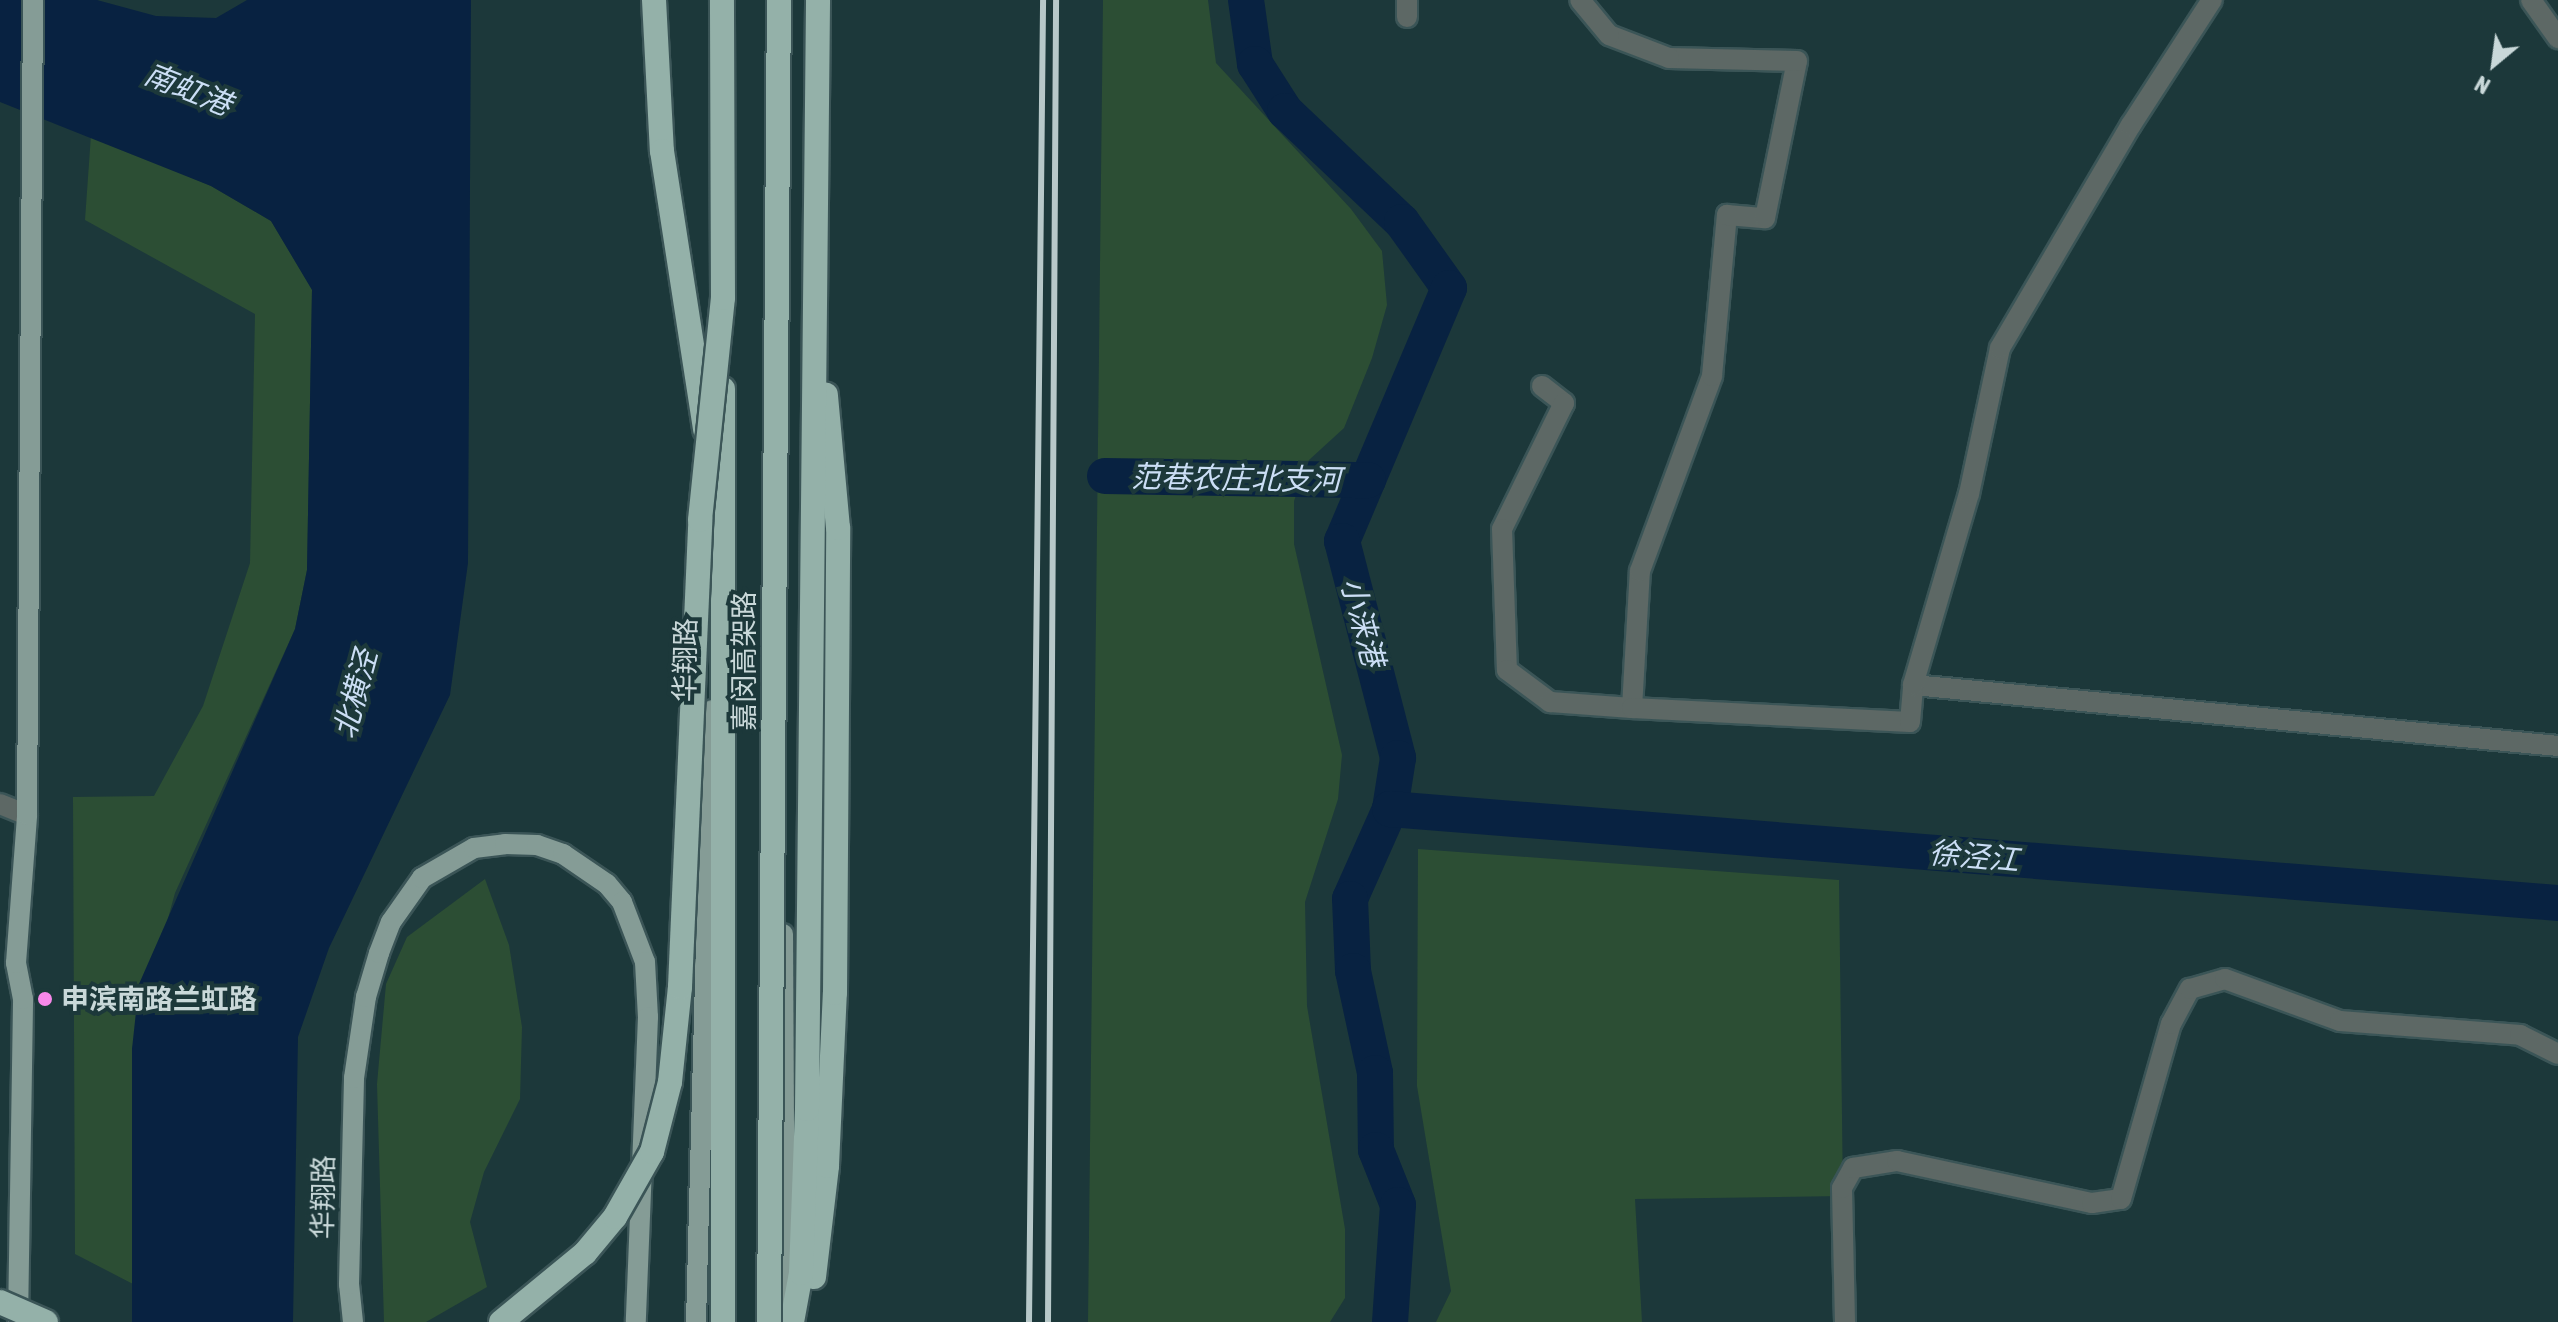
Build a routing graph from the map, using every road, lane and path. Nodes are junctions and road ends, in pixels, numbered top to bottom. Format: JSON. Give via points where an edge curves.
{"nodes":[{"id":1,"x":33,"y":0,"type":"edge"},
{"id":2,"x":654,"y":0,"type":"edge"},
{"id":3,"x":724,"y":0,"type":"edge"},
{"id":4,"x":777,"y":0,"type":"edge"},
{"id":5,"x":818,"y":0,"type":"edge"},
{"id":6,"x":1580,"y":0,"type":"edge"},
{"id":7,"x":2212,"y":0,"type":"edge"},
{"id":8,"x":2531,"y":0,"type":"edge"},
{"id":9,"x":2558,"y":38,"type":"edge"},
{"id":10,"x":815,"y":281,"type":"junction"},
{"id":11,"x":723,"y":298,"type":"junction"},
{"id":12,"x":1542,"y":386,"type":"dead end"},
{"id":13,"x":716,"y":496,"type":"junction"},
{"id":14,"x":1913,"y":685,"type":"junction"},
{"id":15,"x":1632,"y":708,"type":"junction"},
{"id":16,"x":2558,"y":746,"type":"edge"},
{"id":17,"x":0,"y":804,"type":"edge"},
{"id":18,"x":27,"y":815,"type":"junction"},
{"id":19,"x":2558,"y":1054,"type":"edge"},
{"id":20,"x":0,"y":1302,"type":"edge"},
{"id":21,"x":18,"y":1322,"type":"edge"},
{"id":22,"x":46,"y":1322,"type":"edge"},
{"id":23,"x":353,"y":1322,"type":"edge"},
{"id":24,"x":501,"y":1322,"type":"edge"},
{"id":25,"x":636,"y":1322,"type":"edge"},
{"id":26,"x":696,"y":1322,"type":"edge"},
{"id":27,"x":723,"y":1322,"type":"edge"},
{"id":28,"x":769,"y":1322,"type":"edge"},
{"id":29,"x":784,"y":1322,"type":"edge"},
{"id":30,"x":792,"y":1322,"type":"edge"},
{"id":31,"x":807,"y":1322,"type":"edge"},
{"id":32,"x":1845,"y":1322,"type":"edge"}],
"edges":[{"from":1,"to":18,"type":"main road"},
{"from":2,"to":13,"type":"highway","via":[[662,151]]},
{"from":3,"to":11,"type":"highway","name":"嘉闵高架路","bridge":true},
{"from":3,"to":13,"type":"main road","name":"华翔路"},
{"from":4,"to":28,"type":"highway","name":"嘉闵高架路","bridge":true},
{"from":4,"to":29,"type":"main road"},
{"from":5,"to":10,"type":"highway"},
{"from":6,"to":15,"type":"street","via":[[1609,35],[1669,58],[1797,61],[1765,218],[1727,215],[1712,376],[1640,571]]},
{"from":7,"to":14,"type":"street","via":[[2131,125],[2000,348],[1969,494]]},
{"from":8,"to":9,"type":"street"},
{"from":10,"to":30,"type":"highway","via":[[807,1109],[801,1273]]},
{"from":10,"to":31,"type":"highway","via":[[838,528],[836,816],[827,1166]]},
{"from":11,"to":24,"type":"highway","bridge":true,"via":[[700,520],[680,987],[670,1082],[652,1152],[615,1217],[585,1253]]},
{"from":11,"to":27,"type":"highway","name":"嘉闵高架路","bridge":true},
{"from":12,"to":15,"type":"street","via":[[1564,403],[1502,529],[1507,670],[1550,702]]},
{"from":13,"to":26,"type":"main road","name":"华翔路"},
{"from":14,"to":15,"type":"street","via":[[1910,722]]},
{"from":14,"to":16,"type":"street"},
{"from":17,"to":18,"type":"street"},
{"from":18,"to":21,"type":"main road","via":[[16,963],[23,999]]},
{"from":19,"to":32,"type":"street","via":[[2520,1035],[2340,1021],[2225,979],[2190,989],[2171,1024],[2121,1199],[2092,1203],[1897,1161],[1853,1168],[1842,1188]]},
{"from":20,"to":22,"type":"highway","bridge":true},
{"from":23,"to":25,"type":"main road","name":"华翔路","via":[[349,1284],[359,1035],[379,953],[391,922],[422,878],[474,848],[537,845],[588,868],[622,902],[645,962]]}]}
